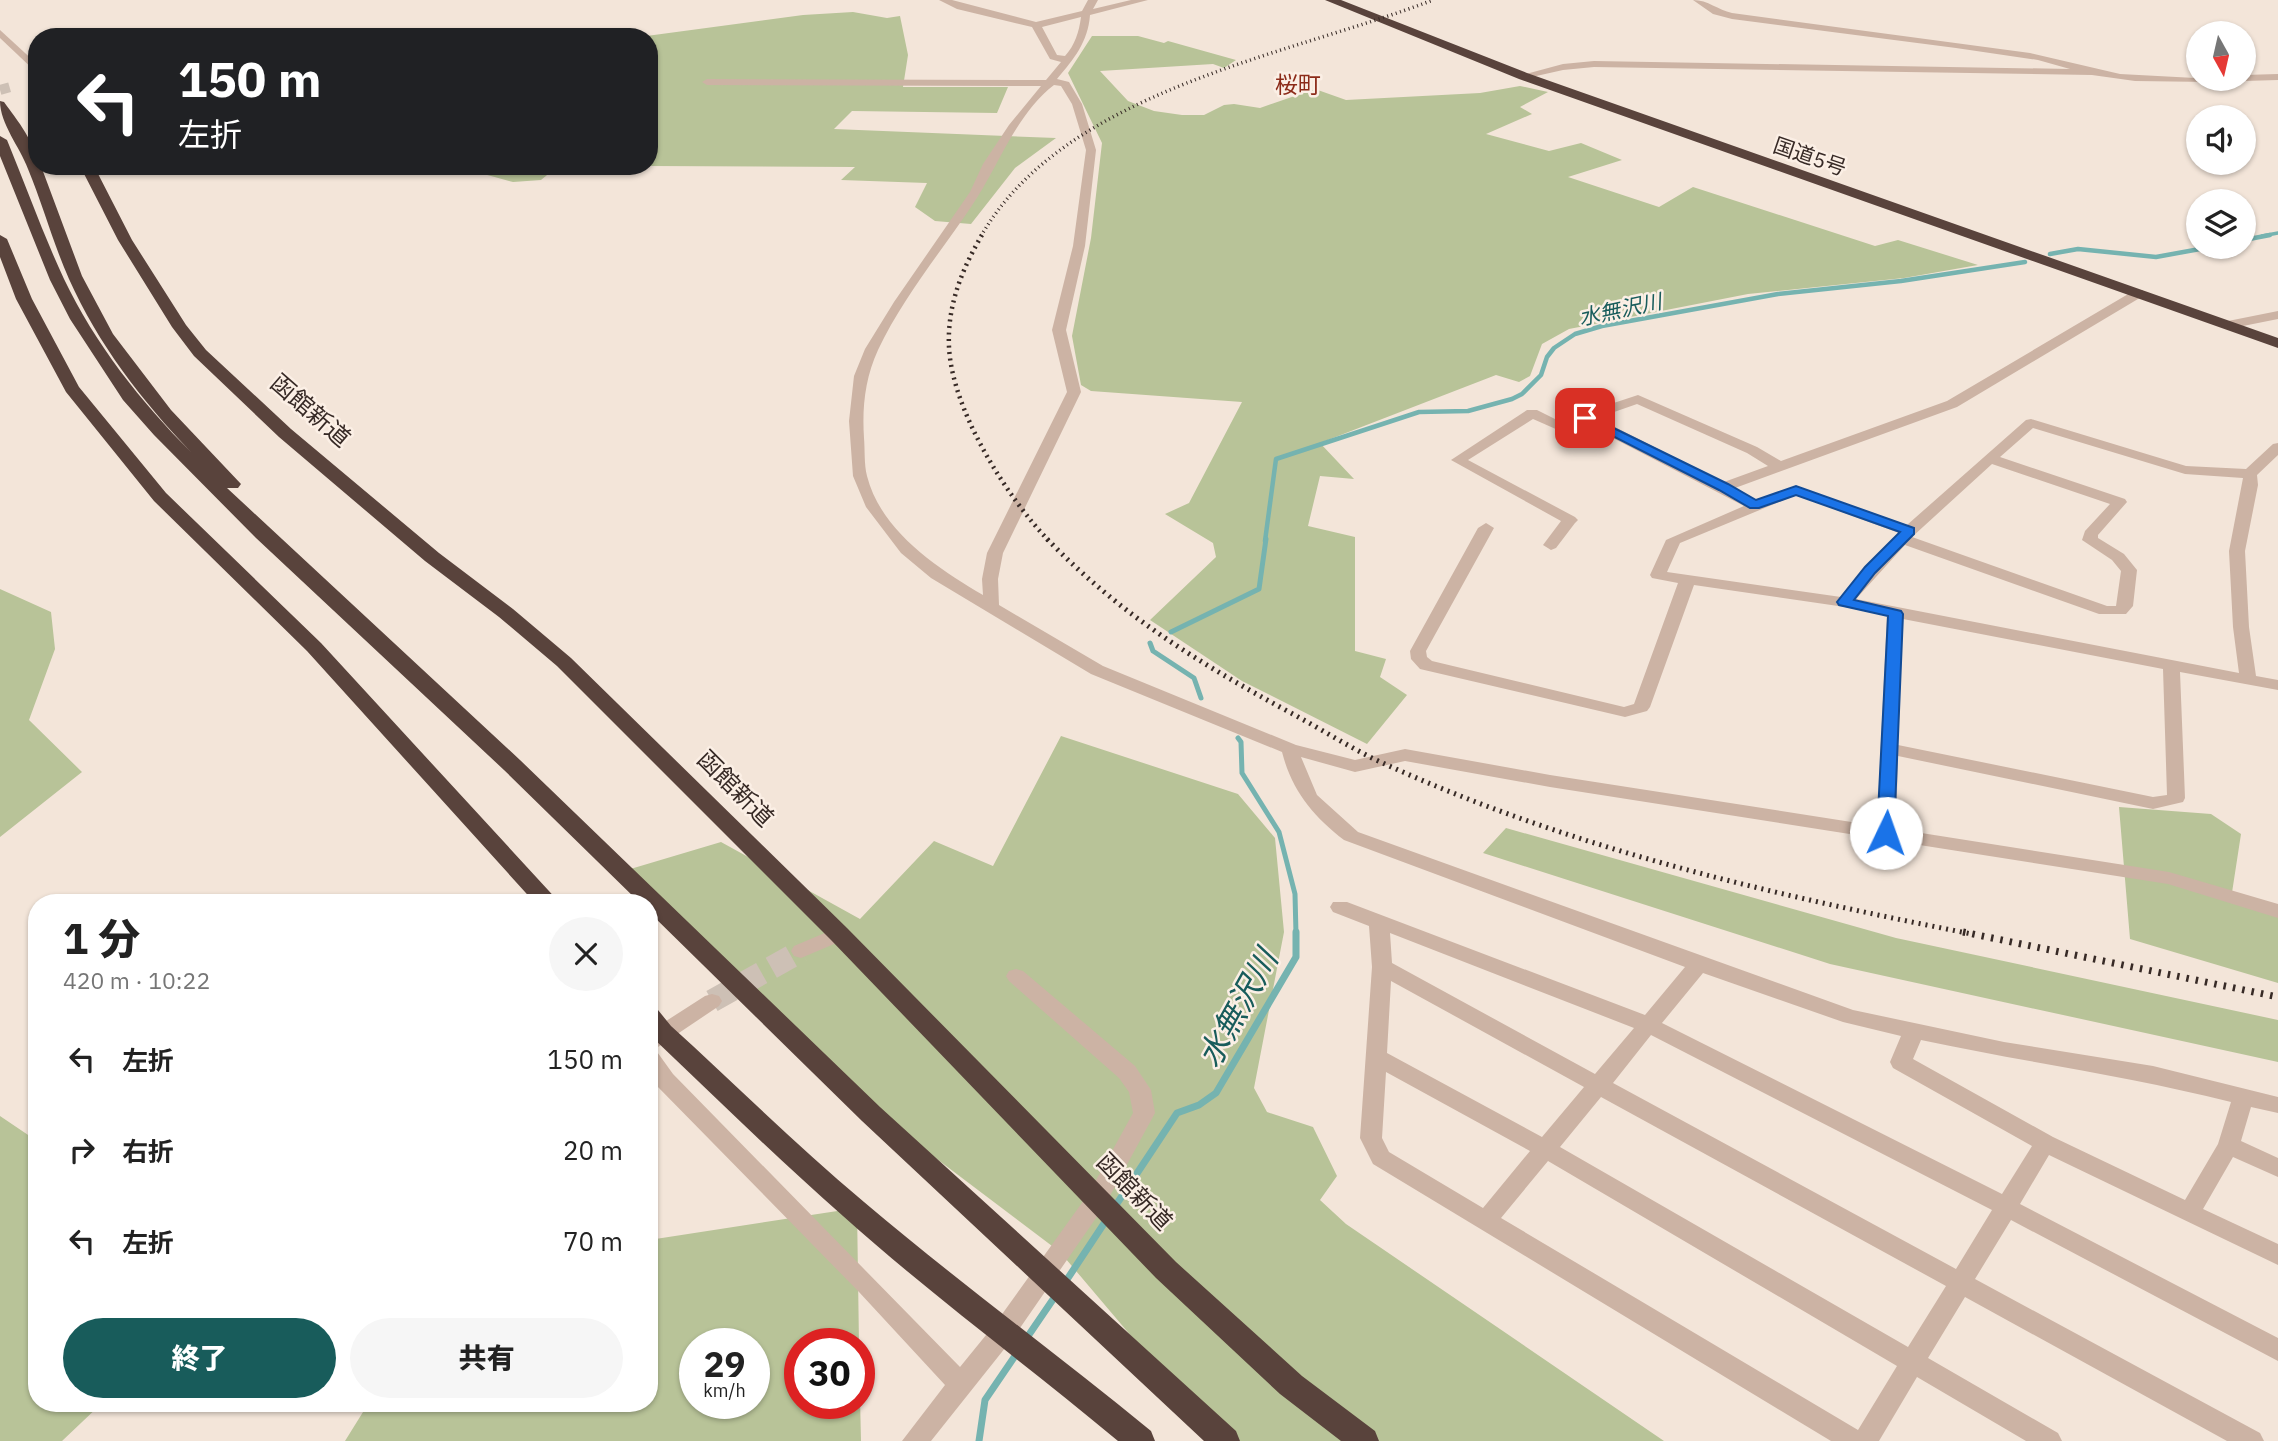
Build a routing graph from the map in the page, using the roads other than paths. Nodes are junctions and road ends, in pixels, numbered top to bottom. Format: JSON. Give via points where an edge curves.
{"nodes":[{"id":1,"x":944,"y":0,"type":"edge"},
{"id":2,"x":1143,"y":0,"type":"edge"},
{"id":3,"x":1331,"y":0,"type":"edge"},
{"id":4,"x":1698,"y":0,"type":"edge"},
{"id":5,"x":1089,"y":7,"type":"edge"},
{"id":6,"x":1036,"y":25,"type":"junction"},
{"id":7,"x":0,"y":33,"type":"edge"},
{"id":8,"x":28,"y":60,"type":"edge"},
{"id":9,"x":1068,"y":60,"type":"junction"},
{"id":10,"x":2093,"y":72,"type":"junction"},
{"id":11,"x":1523,"y":76,"type":"junction"},
{"id":12,"x":2278,"y":77,"type":"edge"},
{"id":13,"x":2256,"y":78,"type":"edge"},
{"id":14,"x":2186,"y":79,"type":"edge"},
{"id":15,"x":707,"y":82,"type":"dead end"},
{"id":16,"x":1051,"y":82,"type":"junction"},
{"id":17,"x":0,"y":105,"type":"edge"},
{"id":18,"x":0,"y":140,"type":"edge"},
{"id":19,"x":28,"y":156,"type":"edge"},
{"id":20,"x":37,"y":175,"type":"edge"},
{"id":21,"x":92,"y":175,"type":"edge"},
{"id":22,"x":0,"y":239,"type":"edge"},
{"id":23,"x":2139,"y":293,"type":"junction"},
{"id":24,"x":2278,"y":315,"type":"edge"},
{"id":25,"x":2228,"y":325,"type":"junction"},
{"id":26,"x":2278,"y":343,"type":"edge"},
{"id":27,"x":1585,"y":418,"type":"junction"},
{"id":28,"x":2278,"y":447,"type":"edge"},
{"id":29,"x":1990,"y":459,"type":"junction"},
{"id":30,"x":1780,"y":467,"type":"junction"},
{"id":31,"x":2250,"y":474,"type":"junction"},
{"id":32,"x":1723,"y":487,"type":"junction"},
{"id":33,"x":1754,"y":505,"type":"junction"},
{"id":34,"x":1486,"y":528,"type":"dead end"},
{"id":35,"x":1905,"y":535,"type":"junction"},
{"id":36,"x":1550,"y":545,"type":"dead end"},
{"id":37,"x":1687,"y":580,"type":"junction"},
{"id":38,"x":1845,"y":602,"type":"junction"},
{"id":39,"x":991,"y":607,"type":"junction"},
{"id":40,"x":1895,"y":614,"type":"junction"},
{"id":41,"x":2171,"y":666,"type":"junction"},
{"id":42,"x":2248,"y":680,"type":"junction"},
{"id":43,"x":2278,"y":685,"type":"edge"},
{"id":44,"x":1290,"y":749,"type":"junction"},
{"id":45,"x":1889,"y":749,"type":"junction"},
{"id":46,"x":512,"y":765,"type":"junction"},
{"id":47,"x":1886,"y":833,"type":"junction"},
{"id":48,"x":540,"y":894,"type":"edge"},
{"id":49,"x":645,"y":894,"type":"edge"},
{"id":50,"x":658,"y":907,"type":"edge"},
{"id":51,"x":1340,"y":907,"type":"dead end"},
{"id":52,"x":2278,"y":911,"type":"edge"},
{"id":53,"x":1379,"y":922,"type":"junction"},
{"id":54,"x":839,"y":934,"type":"junction"},
{"id":55,"x":802,"y":951,"type":"tunnel mouth"},
{"id":56,"x":1699,"y":964,"type":"junction"},
{"id":57,"x":1382,"y":967,"type":"junction"},
{"id":58,"x":1016,"y":976,"type":"dead end"},
{"id":59,"x":712,"y":1001,"type":"tunnel mouth"},
{"id":60,"x":1649,"y":1025,"type":"junction"},
{"id":61,"x":1914,"y":1030,"type":"junction"},
{"id":62,"x":658,"y":1032,"type":"edge"},
{"id":63,"x":658,"y":1041,"type":"edge"},
{"id":64,"x":658,"y":1056,"type":"edge"},
{"id":65,"x":1375,"y":1056,"type":"junction"},
{"id":66,"x":1598,"y":1087,"type":"junction"},
{"id":67,"x":2244,"y":1095,"type":"junction"},
{"id":68,"x":2278,"y":1105,"type":"edge"},
{"id":69,"x":2045,"y":1143,"type":"junction"},
{"id":70,"x":2229,"y":1145,"type":"junction"},
{"id":71,"x":1545,"y":1149,"type":"junction"},
{"id":72,"x":2278,"y":1168,"type":"edge"},
{"id":73,"x":2008,"y":1208,"type":"junction"},
{"id":74,"x":2190,"y":1210,"type":"junction"},
{"id":75,"x":1486,"y":1220,"type":"junction"},
{"id":76,"x":2278,"y":1255,"type":"edge"},
{"id":77,"x":1962,"y":1281,"type":"junction"},
{"id":78,"x":2278,"y":1350,"type":"edge"},
{"id":79,"x":1914,"y":1363,"type":"junction"},
{"id":80,"x":960,"y":1384,"type":"junction"},
{"id":81,"x":915,"y":1441,"type":"edge"},
{"id":82,"x":1140,"y":1441,"type":"edge"},
{"id":83,"x":1225,"y":1441,"type":"edge"},
{"id":84,"x":1364,"y":1441,"type":"edge"},
{"id":85,"x":1853,"y":1441,"type":"edge"},
{"id":86,"x":1865,"y":1441,"type":"edge"},
{"id":87,"x":2049,"y":1441,"type":"edge"},
{"id":88,"x":2251,"y":1441,"type":"edge"}],
"edges":[{"from":1,"to":6,"type":"street"},
{"from":2,"to":5,"type":"street"},
{"from":3,"to":11,"type":"highway","name":"国道5号"},
{"from":4,"to":10,"type":"street","via":[[1732,16],[2040,58]]},
{"from":5,"to":6,"type":"street"},
{"from":5,"to":9,"type":"street","via":[[1084,32]]},
{"from":6,"to":9,"type":"street","via":[[1053,57]]},
{"from":7,"to":8,"type":"street"},
{"from":9,"to":16,"type":"street"},
{"from":10,"to":11,"type":"street","via":[[1594,64]]},
{"from":10,"to":14,"type":"street"},
{"from":11,"to":23,"type":"highway","name":"国道5号"},
{"from":12,"to":13,"type":"street"},
{"from":15,"to":16,"type":"street"},
{"from":16,"to":39,"type":"street","via":[[1065,84],[1084,124],[1091,155],[1079,246],[1059,330],[1074,392],[995,553]]},
{"from":16,"to":39,"type":"street","via":[[1014,125],[976,192],[900,302],[872,349],[858,400],[860,476],[884,524],[906,551]]},
{"from":17,"to":19,"type":"highway"},
{"from":18,"to":46,"type":"highway","via":[[57,280],[129,396],[254,525]]},
{"from":20,"to":46,"type":"highway","via":[[75,277],[95,315],[150,393],[214,466]]},
{"from":21,"to":54,"type":"highway","name":"函館新道","via":[[125,240],[200,353],[285,433],[564,662]]},
{"from":22,"to":48,"type":"highway","via":[[24,299],[72,389],[160,497],[314,646]]},
{"from":23,"to":25,"type":"highway","name":"国道5号"},
{"from":23,"to":30,"type":"street","via":[[1952,404]]},
{"from":24,"to":25,"type":"street"},
{"from":25,"to":26,"type":"highway","name":"国道5号"},
{"from":27,"to":30,"type":"street","via":[[1638,398]]},
{"from":27,"to":32,"type":"street"},
{"from":27,"to":36,"type":"street","via":[[1558,426],[1532,413],[1458,460],[1570,520]]},
{"from":28,"to":31,"type":"street"},
{"from":29,"to":31,"type":"street","via":[[2031,423],[2185,470]]},
{"from":29,"to":35,"type":"street"},
{"from":29,"to":35,"type":"street","via":[[2120,502],[2090,534],[2090,540],[2118,557],[2129,570],[2125,606],[2120,611],[2105,611]]},
{"from":30,"to":32,"type":"street"},
{"from":31,"to":42,"type":"street","via":[[2237,551]]},
{"from":32,"to":33,"type":"street"},
{"from":33,"to":35,"type":"street","via":[[1796,490]]},
{"from":33,"to":37,"type":"street","via":[[1674,540],[1658,575]]},
{"from":34,"to":37,"type":"street","via":[[1418,652],[1426,665],[1635,711],[1642,707]]},
{"from":35,"to":38,"type":"street"},
{"from":37,"to":38,"type":"street"},
{"from":38,"to":40,"type":"street"},
{"from":39,"to":44,"type":"street","via":[[1097,670]]},
{"from":40,"to":41,"type":"street"},
{"from":40,"to":45,"type":"street"},
{"from":41,"to":42,"type":"street"},
{"from":41,"to":45,"type":"street","via":[[2176,798],[2166,802],[2152,803]]},
{"from":42,"to":43,"type":"street"},
{"from":44,"to":47,"type":"street","via":[[1355,766],[1405,755]]},
{"from":44,"to":56,"type":"street","via":[[1297,778],[1312,801],[1351,835]]},
{"from":45,"to":47,"type":"street"},
{"from":46,"to":49,"type":"highway"},
{"from":47,"to":52,"type":"street","via":[[2169,878]]},
{"from":50,"to":83,"type":"highway","via":[[871,1114]]},
{"from":51,"to":53,"type":"street"},
{"from":53,"to":57,"type":"street"},
{"from":53,"to":60,"type":"street"},
{"from":54,"to":55,"type":"street"},
{"from":54,"to":84,"type":"highway","name":"函館新道","via":[[1166,1270],[1291,1385]]},
{"from":56,"to":60,"type":"street"},
{"from":56,"to":61,"type":"street","via":[[1850,1017]]},
{"from":57,"to":65,"type":"street"},
{"from":57,"to":66,"type":"street"},
{"from":58,"to":80,"type":"street","via":[[1127,1072],[1140,1090],[1144,1113],[1097,1199]]},
{"from":59,"to":62,"type":"street"},
{"from":60,"to":66,"type":"street"},
{"from":60,"to":73,"type":"street"},
{"from":61,"to":67,"type":"street"},
{"from":61,"to":69,"type":"street","via":[[1901,1062]]},
{"from":63,"to":82,"type":"highway","via":[[979,1314]]},
{"from":64,"to":80,"type":"street","via":[[665,1080]]},
{"from":65,"to":71,"type":"street"},
{"from":65,"to":75,"type":"street","via":[[1371,1138],[1381,1158]]},
{"from":66,"to":71,"type":"street"},
{"from":66,"to":77,"type":"street"},
{"from":67,"to":68,"type":"street"},
{"from":67,"to":70,"type":"street"},
{"from":69,"to":73,"type":"street"},
{"from":69,"to":74,"type":"street"},
{"from":70,"to":72,"type":"street"},
{"from":70,"to":74,"type":"street"},
{"from":71,"to":75,"type":"street"},
{"from":71,"to":79,"type":"street"},
{"from":73,"to":77,"type":"street"},
{"from":73,"to":78,"type":"street"},
{"from":74,"to":76,"type":"street"},
{"from":75,"to":85,"type":"street"},
{"from":77,"to":79,"type":"street"},
{"from":77,"to":88,"type":"street"},
{"from":79,"to":86,"type":"street"},
{"from":79,"to":87,"type":"street"},
{"from":80,"to":81,"type":"street"}]}
